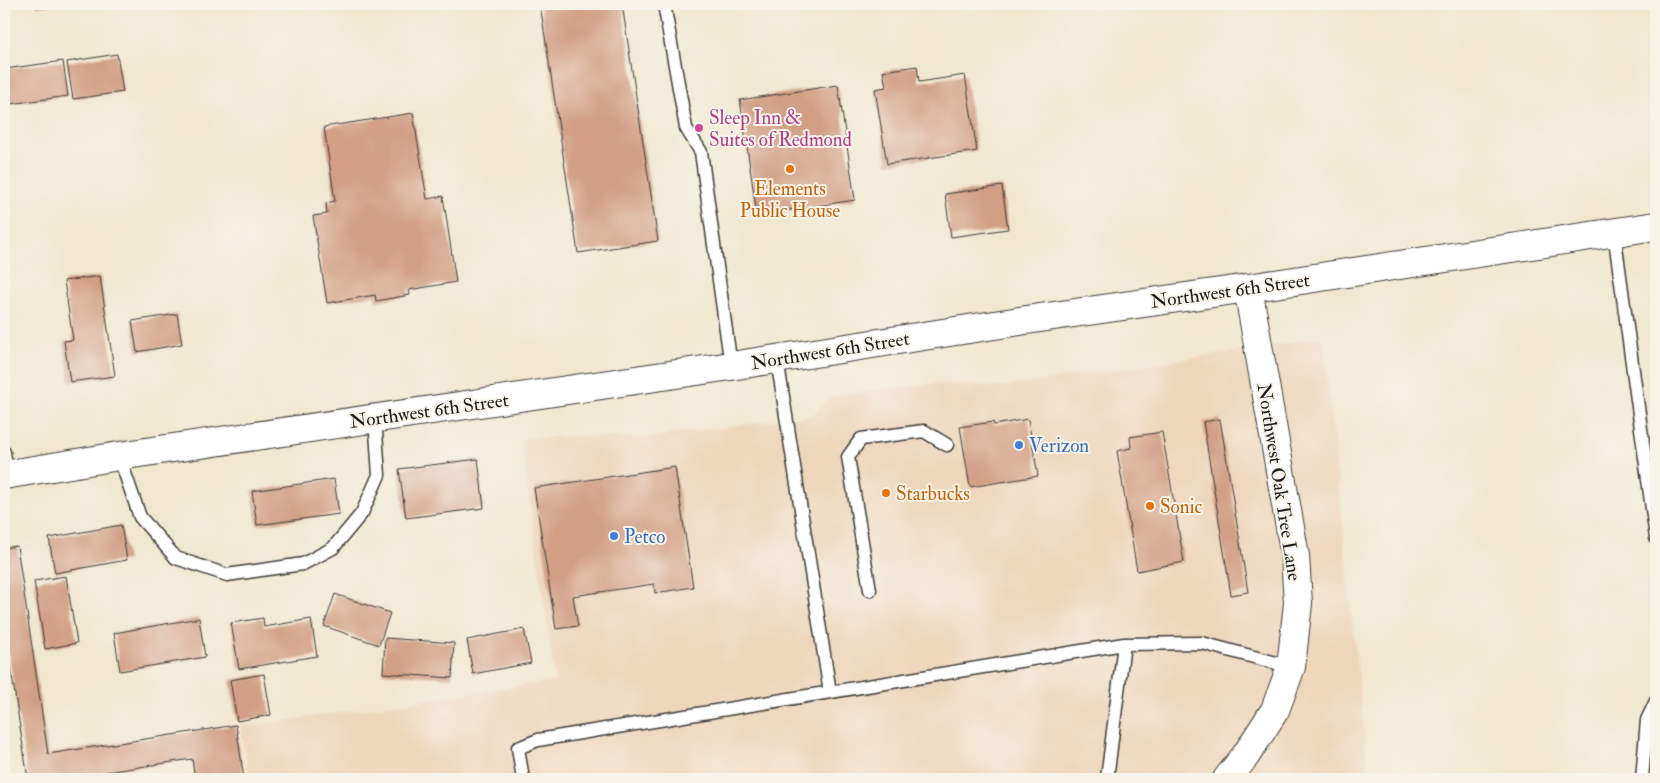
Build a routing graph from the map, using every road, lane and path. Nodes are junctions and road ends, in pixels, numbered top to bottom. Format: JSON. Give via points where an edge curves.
{"nodes":[{"id":1,"x":664,"y":4,"type":"edge"},
{"id":2,"x":1656,"y":226,"type":"edge"},
{"id":3,"x":1614,"y":232,"type":"junction"},
{"id":4,"x":1248,"y":288,"type":"junction"},
{"id":5,"x":777,"y":359,"type":"junction"},
{"id":6,"x":731,"y":366,"type":"junction"},
{"id":7,"x":375,"y":418,"type":"junction"},
{"id":8,"x":947,"y":445,"type":"dead end"},
{"id":9,"x":119,"y":456,"type":"junction"},
{"id":10,"x":5,"y":468,"type":"edge"},
{"id":11,"x":1656,"y":538,"type":"edge"},
{"id":12,"x":870,"y":590,"type":"dead end"},
{"id":13,"x":1124,"y":644,"type":"junction"},
{"id":14,"x":1291,"y":667,"type":"junction"},
{"id":15,"x":830,"y":692,"type":"junction"},
{"id":16,"x":1656,"y":701,"type":"edge"},
{"id":17,"x":523,"y":779,"type":"edge"},
{"id":18,"x":1107,"y":779,"type":"edge"},
{"id":19,"x":1227,"y":779,"type":"edge"},
{"id":20,"x":1642,"y":779,"type":"edge"}],
"edges":[{"from":1,"to":6,"type":"lane","via":[[686,128],[701,152]]},
{"from":2,"to":3,"type":"main road","name":"Northwest 6th Street"},
{"from":3,"to":4,"type":"main road","name":"Northwest 6th Street"},
{"from":3,"to":11,"type":"lane"},
{"from":4,"to":5,"type":"main road","name":"Northwest 6th Street"},
{"from":4,"to":14,"type":"main road","name":"Northwest Oak Tree Lane","via":[[1295,556],[1298,603]]},
{"from":5,"to":6,"type":"main road","name":"Northwest 6th Street"},
{"from":5,"to":15,"type":"lane"},
{"from":6,"to":7,"type":"main road","name":"Northwest 6th Street"},
{"from":7,"to":9,"type":"main road","name":"Northwest 6th Street"},
{"from":7,"to":9,"type":"lane","via":[[379,475],[362,513],[333,548],[303,564],[227,575],[176,558],[140,516]]},
{"from":8,"to":12,"type":"lane","via":[[924,431],[860,439],[848,457]]},
{"from":9,"to":10,"type":"main road","name":"Northwest 6th Street"},
{"from":13,"to":14,"type":"lane","via":[[1202,643]]},
{"from":13,"to":15,"type":"lane"},
{"from":13,"to":18,"type":"lane"},
{"from":14,"to":19,"type":"main road","name":"Northwest Oak Tree Lane","via":[[1275,710]]},
{"from":15,"to":17,"type":"lane","via":[[538,740],[518,748]]},
{"from":16,"to":20,"type":"lane","via":[[1647,720]]}]}
